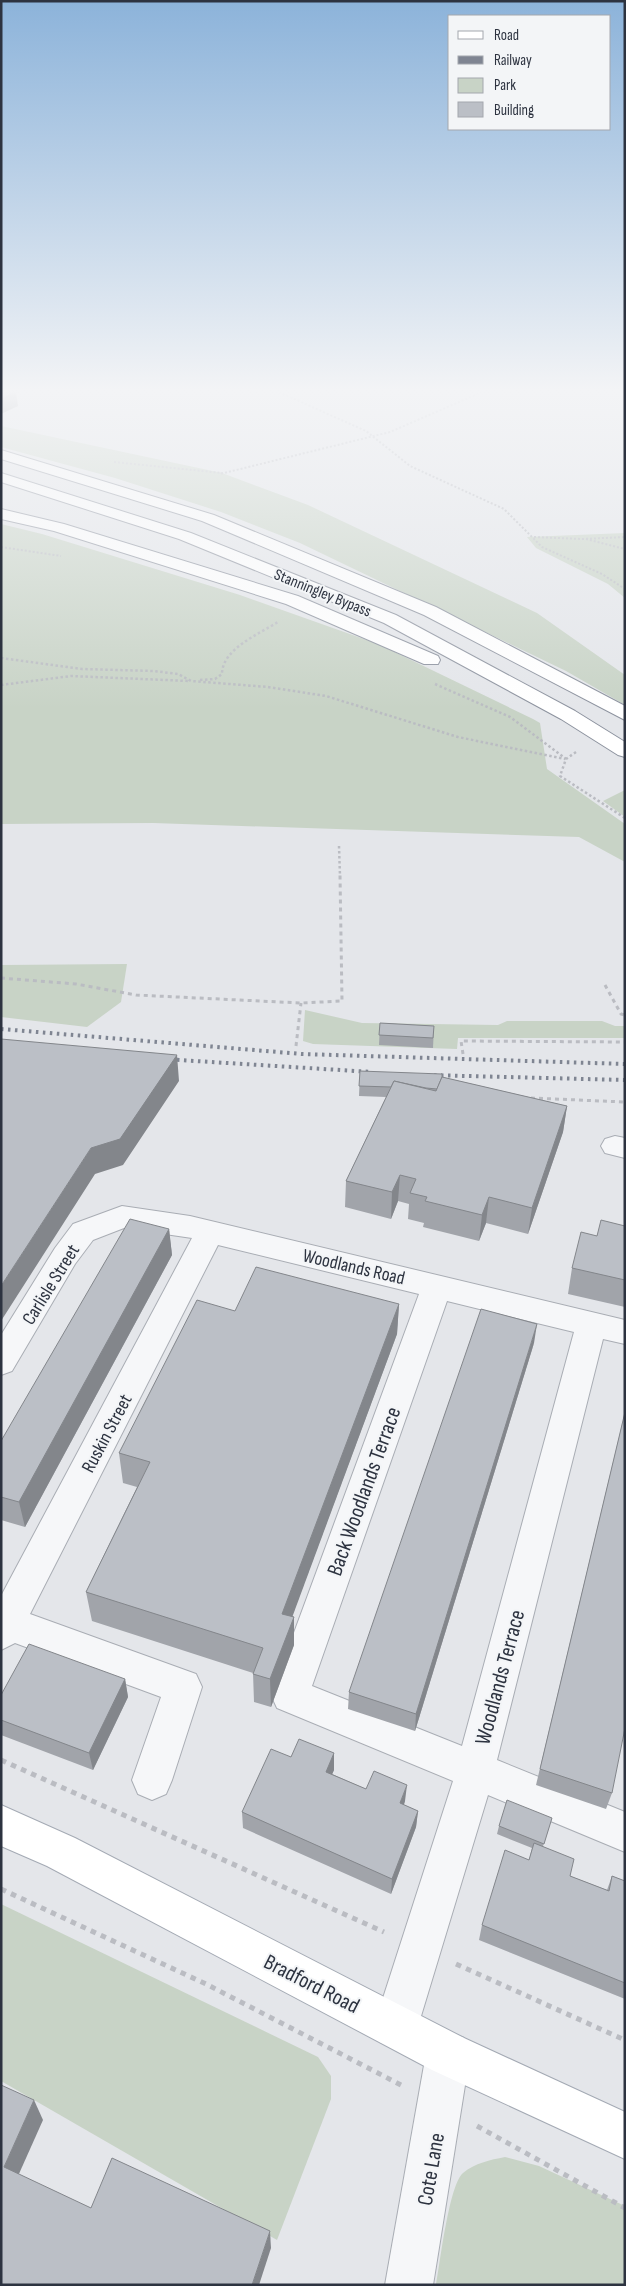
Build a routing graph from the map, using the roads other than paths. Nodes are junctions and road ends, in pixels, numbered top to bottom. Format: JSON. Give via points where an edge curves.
{"nodes":[{"id":1,"x":59,"y":496,"type":"edge"},
{"id":2,"x":136,"y":496,"type":"edge"},
{"id":3,"x":1,"y":514,"type":"edge"},
{"id":4,"x":625,"y":714,"type":"edge"},
{"id":5,"x":625,"y":751,"type":"edge"},
{"id":6,"x":625,"y":756,"type":"edge"},
{"id":7,"x":83,"y":1232,"type":"joint"},
{"id":8,"x":210,"y":1232,"type":"junction"},
{"id":9,"x":437,"y":1286,"type":"junction"},
{"id":10,"x":608,"y":1328,"type":"edge"},
{"id":11,"x":1,"y":1362,"type":"edge"},
{"id":12,"x":4,"y":1628,"type":"edge"},
{"id":13,"x":475,"y":1772,"type":"junction"},
{"id":14,"x":152,"y":1780,"type":"dead end"},
{"id":15,"x":1,"y":1825,"type":"edge"},
{"id":16,"x":625,"y":1832,"type":"edge"},
{"id":17,"x":396,"y":2026,"type":"junction"},
{"id":18,"x":448,"y":2054,"type":"junction"},
{"id":19,"x":625,"y":2136,"type":"edge"},
{"id":20,"x":409,"y":2285,"type":"edge"}],
"edges":[{"from":1,"to":5,"type":"main road","name":"Stanningley Bypass","via":[[185,536],[390,619],[568,715]]},
{"from":2,"to":4,"type":"main road","name":"Stanningley Bypass","via":[[208,518],[430,611]]},
{"from":3,"to":6,"type":"main road","via":[[58,527],[292,600],[480,680]]},
{"from":7,"to":8,"type":"street","name":"Woodlands Road","via":[[122,1217]]},
{"from":7,"to":11,"type":"street","name":"Carlisle Street"},
{"from":8,"to":9,"type":"street","name":"Woodlands Road"},
{"from":8,"to":12,"type":"street","name":"Ruskin Street"},
{"from":9,"to":10,"type":"street","name":"Woodlands Road"},
{"from":9,"to":13,"type":"street","name":"Back Woodlands Terrace","via":[[290,1695]]},
{"from":10,"to":13,"type":"street","name":"Woodlands Terrace"},
{"from":12,"to":14,"type":"street","via":[[183,1686]]},
{"from":13,"to":16,"type":"street"},
{"from":13,"to":17,"type":"street","name":"Woodlands Terrace"},
{"from":15,"to":17,"type":"main road","name":"Bradford Road","via":[[60,1852]]},
{"from":17,"to":18,"type":"main road","name":"Bradford Road"},
{"from":18,"to":19,"type":"main road","name":"Bradford Road"},
{"from":18,"to":20,"type":"street","name":"Cote Lane"}]}
